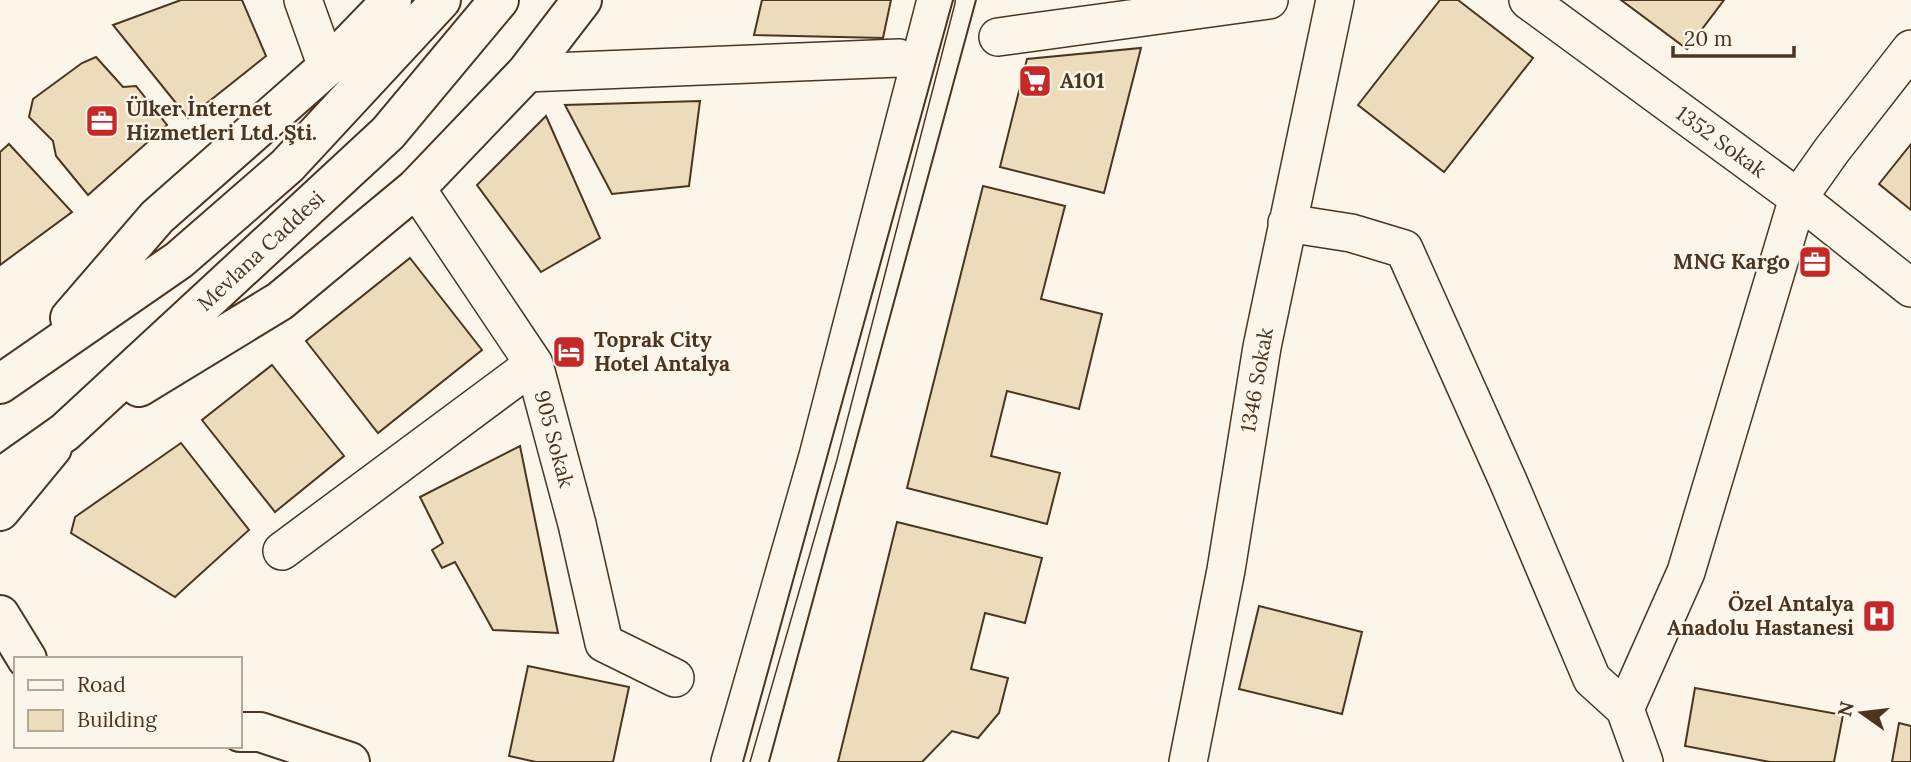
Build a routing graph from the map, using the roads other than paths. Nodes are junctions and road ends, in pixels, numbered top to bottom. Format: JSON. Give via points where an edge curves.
{"nodes":[{"id":1,"x":303,"y":0,"type":"edge"},
{"id":2,"x":391,"y":0,"type":"edge"},
{"id":3,"x":441,"y":0,"type":"edge"},
{"id":4,"x":499,"y":0,"type":"edge"},
{"id":5,"x":582,"y":0,"type":"edge"},
{"id":6,"x":936,"y":0,"type":"edge"},
{"id":7,"x":1269,"y":0,"type":"edge"},
{"id":8,"x":1335,"y":0,"type":"edge"},
{"id":9,"x":1528,"y":0,"type":"edge"},
{"id":10,"x":998,"y":37,"type":"dead end"},
{"id":11,"x":1911,"y":49,"type":"edge"},
{"id":12,"x":899,"y":58,"type":"dead end"},
{"id":13,"x":327,"y":67,"type":"junction"},
{"id":14,"x":526,"y":73,"type":"junction"},
{"id":15,"x":416,"y":188,"type":"junction"},
{"id":16,"x":1798,"y":198,"type":"junction"},
{"id":17,"x":1287,"y":223,"type":"junction"},
{"id":18,"x":1911,"y":288,"type":"edge"},
{"id":19,"x":32,"y":362,"type":"junction"},
{"id":20,"x":534,"y":364,"type":"junction"},
{"id":21,"x":0,"y":384,"type":"edge"},
{"id":22,"x":65,"y":432,"type":"junction"},
{"id":23,"x":0,"y":478,"type":"edge"},
{"id":24,"x":0,"y":511,"type":"edge"},
{"id":25,"x":282,"y":551,"type":"dead end"},
{"id":26,"x":0,"y":615,"type":"edge"},
{"id":27,"x":26,"y":657,"type":"edge"},
{"id":28,"x":675,"y":678,"type":"dead end"},
{"id":29,"x":1625,"y":709,"type":"junction"},
{"id":30,"x":250,"y":732,"type":"edge"},
{"id":31,"x":350,"y":762,"type":"edge"},
{"id":32,"x":730,"y":762,"type":"edge"},
{"id":33,"x":1188,"y":762,"type":"edge"},
{"id":34,"x":1644,"y":762,"type":"edge"}],
"edges":[{"from":1,"to":13,"type":"street"},
{"from":2,"to":13,"type":"main road"},
{"from":3,"to":19,"type":"main road","via":[[287,166],[179,260]]},
{"from":4,"to":22,"type":"main road","name":"Mevlana Caddesi","via":[[388,133]]},
{"from":5,"to":14,"type":"main road"},
{"from":6,"to":32,"type":"street","via":[[818,456]]},
{"from":7,"to":10,"type":"street"},
{"from":8,"to":17,"type":"street","name":"1346 Sokak"},
{"from":9,"to":16,"type":"street","name":"1352 Sokak"},
{"from":11,"to":16,"type":"street"},
{"from":12,"to":14,"type":"street"},
{"from":13,"to":19,"type":"main road","via":[[157,218]]},
{"from":14,"to":15,"type":"main road"},
{"from":15,"to":20,"type":"street","name":"905 Sokak"},
{"from":15,"to":22,"type":"main road","via":[[280,301]]},
{"from":16,"to":18,"type":"street","name":"1352 Sokak"},
{"from":16,"to":29,"type":"street","via":[[1686,572]]},
{"from":17,"to":29,"type":"street","via":[[1351,233],[1404,249],[1592,679]]},
{"from":17,"to":33,"type":"street","name":"1346 Sokak"},
{"from":19,"to":21,"type":"main road"},
{"from":20,"to":25,"type":"street"},
{"from":20,"to":28,"type":"street","name":"905 Sokak","via":[[604,643]]},
{"from":22,"to":23,"type":"main road","name":"Mevlana Caddesi"},
{"from":22,"to":24,"type":"main road"},
{"from":26,"to":27,"type":"main road"},
{"from":29,"to":34,"type":"street"},
{"from":30,"to":31,"type":"main road"}]}
